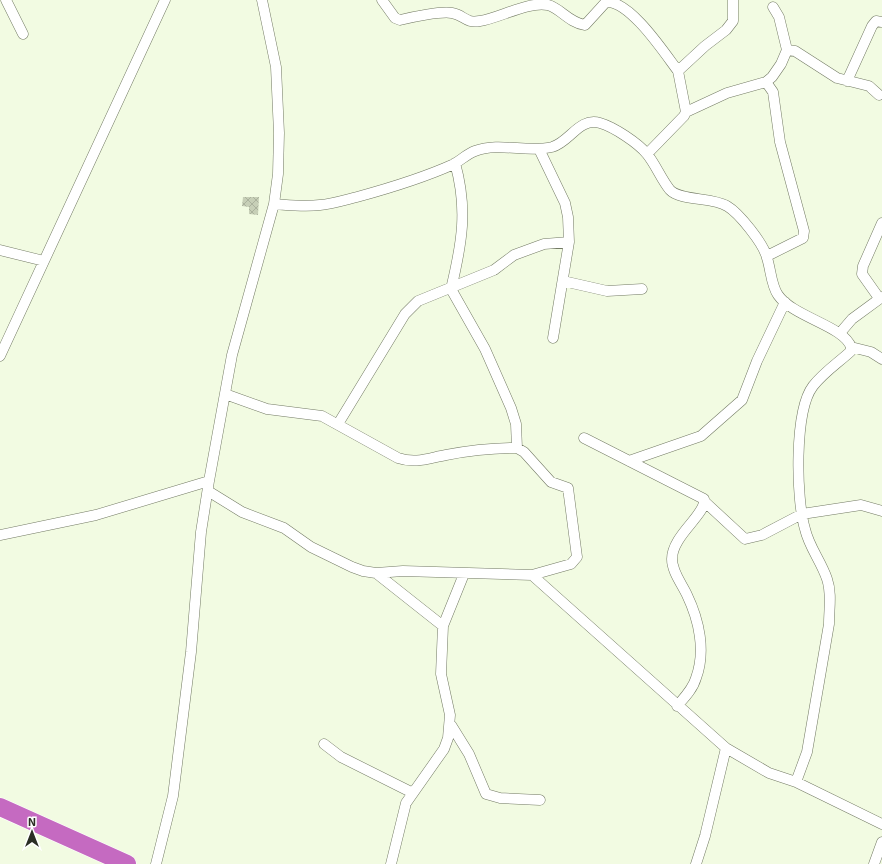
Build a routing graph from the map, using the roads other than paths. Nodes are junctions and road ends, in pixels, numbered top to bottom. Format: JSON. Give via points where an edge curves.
{"nodes":[{"id":1,"x":6,"y":0,"type":"edge"},
{"id":2,"x":165,"y":0,"type":"edge"},
{"id":3,"x":262,"y":0,"type":"edge"},
{"id":4,"x":382,"y":0,"type":"edge"},
{"id":5,"x":733,"y":0,"type":"edge"},
{"id":6,"x":773,"y":6,"type":"dead end"},
{"id":7,"x":882,"y":22,"type":"edge"},
{"id":8,"x":24,"y":34,"type":"dead end"},
{"id":9,"x":787,"y":50,"type":"junction"},
{"id":10,"x":678,"y":71,"type":"junction"},
{"id":11,"x":847,"y":81,"type":"junction"},
{"id":12,"x":766,"y":82,"type":"junction"},
{"id":13,"x":879,"y":95,"type":"dead end"},
{"id":14,"x":686,"y":112,"type":"junction"},
{"id":15,"x":539,"y":149,"type":"junction"},
{"id":16,"x":647,"y":154,"type":"junction"},
{"id":17,"x":456,"y":163,"type":"junction"},
{"id":18,"x":274,"y":204,"type":"junction"},
{"id":19,"x":882,"y":223,"type":"edge"},
{"id":20,"x":569,"y":242,"type":"junction"},
{"id":21,"x":0,"y":250,"type":"edge"},
{"id":22,"x":767,"y":256,"type":"junction"},
{"id":23,"x":44,"y":261,"type":"junction"},
{"id":24,"x":562,"y":281,"type":"junction"},
{"id":25,"x":451,"y":289,"type":"junction"},
{"id":26,"x":642,"y":289,"type":"dead end"},
{"id":27,"x":880,"y":298,"type":"edge"},
{"id":28,"x":785,"y":302,"type":"junction"},
{"id":29,"x":840,"y":333,"type":"junction"},
{"id":30,"x":553,"y":338,"type":"dead end"},
{"id":31,"x":851,"y":347,"type":"junction"},
{"id":32,"x":0,"y":356,"type":"edge"},
{"id":33,"x":882,"y":358,"type":"edge"},
{"id":34,"x":225,"y":394,"type":"junction"},
{"id":35,"x":338,"y":424,"type":"junction"},
{"id":36,"x":584,"y":438,"type":"dead end"},
{"id":37,"x":517,"y":448,"type":"junction"},
{"id":38,"x":629,"y":461,"type":"junction"},
{"id":39,"x":209,"y":481,"type":"junction"},
{"id":40,"x":208,"y":491,"type":"junction"},
{"id":41,"x":705,"y":502,"type":"junction"},
{"id":42,"x":882,"y":511,"type":"edge"},
{"id":43,"x":802,"y":514,"type":"junction"},
{"id":44,"x":0,"y":535,"type":"edge"},
{"id":45,"x":376,"y":573,"type":"junction"},
{"id":46,"x":464,"y":574,"type":"junction"},
{"id":47,"x":532,"y":575,"type":"junction"},
{"id":48,"x":443,"y":626,"type":"junction"},
{"id":49,"x":677,"y":706,"type":"junction"},
{"id":50,"x":451,"y":726,"type":"junction"},
{"id":51,"x":324,"y":744,"type":"dead end"},
{"id":52,"x":726,"y":748,"type":"junction"},
{"id":53,"x":796,"y":782,"type":"junction"},
{"id":54,"x":413,"y":794,"type":"junction"},
{"id":55,"x":540,"y":800,"type":"dead end"},
{"id":56,"x":0,"y":807,"type":"edge"},
{"id":57,"x":0,"y":820,"type":"edge"},
{"id":58,"x":882,"y":824,"type":"edge"},
{"id":59,"x":882,"y":842,"type":"edge"},
{"id":60,"x":99,"y":864,"type":"edge"},
{"id":61,"x":127,"y":864,"type":"edge"},
{"id":62,"x":156,"y":864,"type":"edge"},
{"id":63,"x":391,"y":864,"type":"edge"},
{"id":64,"x":696,"y":864,"type":"edge"},
{"id":65,"x":874,"y":864,"type":"edge"}],
"edges":[{"from":1,"to":8,"type":"street"},
{"from":2,"to":23,"type":"street"},
{"from":3,"to":18,"type":"street","via":[[275,61],[278,94],[278,160]]},
{"from":4,"to":10,"type":"street","via":[[395,18],[400,20],[451,12],[471,22],[481,21],[530,6],[547,4],[554,6],[561,14],[579,24],[585,25],[606,2],[616,2],[649,32]]},
{"from":5,"to":10,"type":"street","via":[[733,21]]},
{"from":6,"to":9,"type":"street","via":[[779,17]]},
{"from":7,"to":11,"type":"street","via":[[876,21],[872,26]]},
{"from":9,"to":11,"type":"street","via":[[795,51],[823,70]]},
{"from":9,"to":12,"type":"street","via":[[781,64]]},
{"from":10,"to":14,"type":"street"},
{"from":11,"to":13,"type":"street","via":[[869,86]]},
{"from":12,"to":14,"type":"street","via":[[727,93]]},
{"from":12,"to":22,"type":"street","via":[[773,92],[780,142],[804,231],[803,238],[798,242]]},
{"from":14,"to":16,"type":"street"},
{"from":15,"to":16,"type":"street","via":[[558,144],[586,123],[593,122],[602,123],[633,141]]},
{"from":15,"to":17,"type":"street","via":[[486,148],[474,151]]},
{"from":15,"to":20,"type":"street","via":[[565,203]]},
{"from":16,"to":22,"type":"street","via":[[671,190],[726,205],[738,214]]},
{"from":17,"to":18,"type":"street","via":[[375,192],[328,204]]},
{"from":17,"to":25,"type":"street","via":[[464,208],[458,262]]},
{"from":18,"to":34,"type":"street","via":[[232,355]]},
{"from":19,"to":27,"type":"street","via":[[862,274]]},
{"from":20,"to":24,"type":"street"},
{"from":20,"to":25,"type":"street","via":[[544,244],[514,255],[494,270]]},
{"from":21,"to":23,"type":"street"},
{"from":22,"to":28,"type":"street","via":[[775,289]]},
{"from":23,"to":32,"type":"street"},
{"from":24,"to":26,"type":"street","via":[[607,291]]},
{"from":24,"to":30,"type":"street"},
{"from":25,"to":35,"type":"street","via":[[431,294],[418,301],[405,314]]},
{"from":25,"to":37,"type":"street","via":[[485,349],[512,408]]},
{"from":27,"to":29,"type":"street","via":[[852,319]]},
{"from":28,"to":29,"type":"street","via":[[818,323]]},
{"from":28,"to":38,"type":"street","via":[[742,400],[701,436]]},
{"from":29,"to":31,"type":"street"},
{"from":31,"to":33,"type":"street"},
{"from":31,"to":43,"type":"street","via":[[851,351],[812,387],[804,405],[800,434],[799,490]]},
{"from":34,"to":35,"type":"street","via":[[268,409],[315,415]]},
{"from":34,"to":39,"type":"street"},
{"from":35,"to":37,"type":"street","via":[[407,461],[419,462],[447,455]]},
{"from":36,"to":38,"type":"street"},
{"from":37,"to":47,"type":"street","via":[[524,452],[551,482],[568,488],[577,557],[572,564]]},
{"from":38,"to":41,"type":"street","via":[[700,495]]},
{"from":39,"to":40,"type":"street"},
{"from":39,"to":44,"type":"street","via":[[96,515]]},
{"from":40,"to":45,"type":"street","via":[[242,512],[284,528],[311,547],[352,567]]},
{"from":40,"to":62,"type":"street","via":[[200,539],[191,652],[173,796]]},
{"from":41,"to":43,"type":"street","via":[[746,539],[762,535]]},
{"from":41,"to":49,"type":"street","via":[[674,545],[672,553],[674,568],[696,617],[701,645],[696,679]]},
{"from":42,"to":43,"type":"street","via":[[861,505]]},
{"from":43,"to":53,"type":"street","via":[[810,546],[827,579],[830,607],[806,752]]},
{"from":45,"to":46,"type":"street","via":[[403,571]]},
{"from":45,"to":48,"type":"street"},
{"from":46,"to":47,"type":"street"},
{"from":46,"to":48,"type":"street"},
{"from":47,"to":49,"type":"street"},
{"from":48,"to":50,"type":"street","via":[[441,674]]},
{"from":49,"to":52,"type":"street"},
{"from":50,"to":54,"type":"street","via":[[444,749]]},
{"from":50,"to":55,"type":"street","via":[[469,754],[486,794],[500,798]]},
{"from":51,"to":54,"type":"street","via":[[341,757]]},
{"from":52,"to":53,"type":"street","via":[[769,773]]},
{"from":52,"to":64,"type":"street","via":[[707,830]]},
{"from":53,"to":58,"type":"street"},
{"from":54,"to":63,"type":"street","via":[[406,803]]},
{"from":56,"to":61,"type":"highway"},
{"from":57,"to":60,"type":"highway"},
{"from":59,"to":65,"type":"street"}]}
